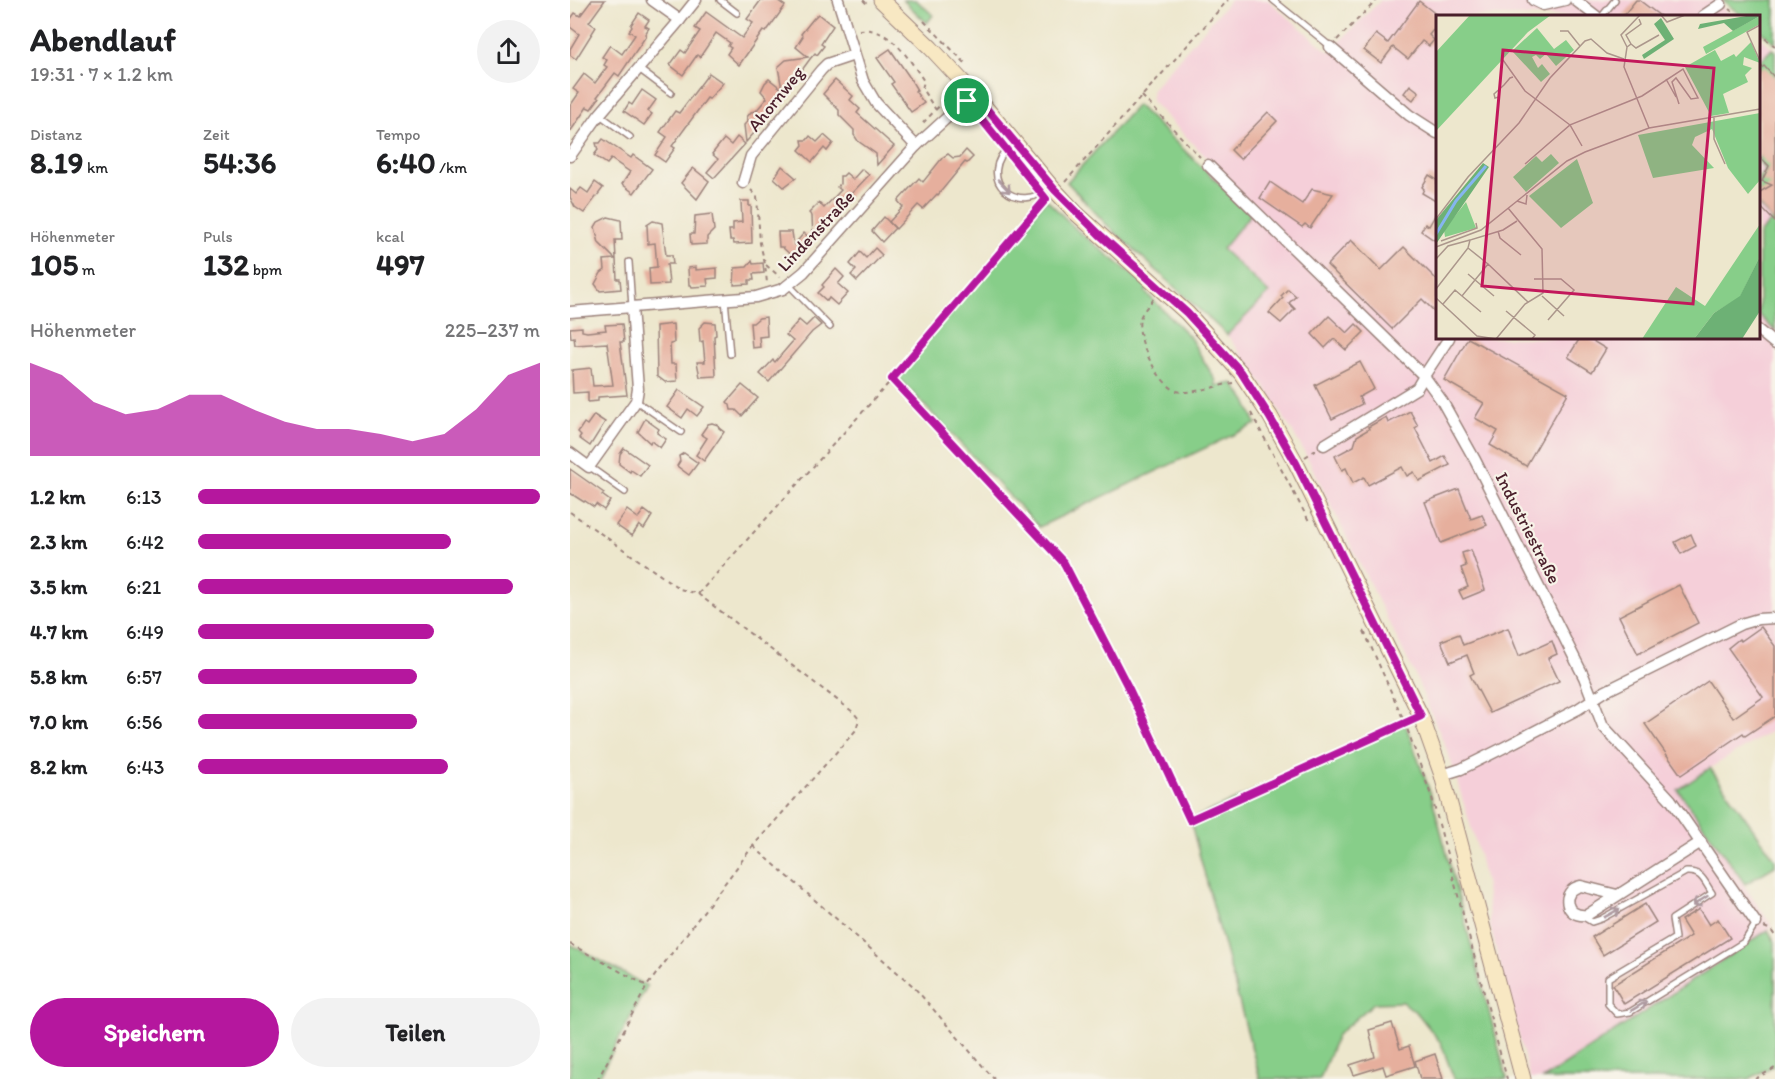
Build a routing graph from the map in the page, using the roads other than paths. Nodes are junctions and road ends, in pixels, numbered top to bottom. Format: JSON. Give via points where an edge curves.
{"nodes":[{"id":1,"x":652,"y":0,"type":"edge"},
{"id":2,"x":696,"y":0,"type":"edge"},
{"id":3,"x":720,"y":0,"type":"edge"},
{"id":4,"x":838,"y":0,"type":"edge"},
{"id":5,"x":880,"y":0,"type":"edge"},
{"id":6,"x":1273,"y":0,"type":"edge"},
{"id":7,"x":1533,"y":0,"type":"edge"},
{"id":8,"x":1565,"y":0,"type":"edge"},
{"id":9,"x":1575,"y":0,"type":"edge"},
{"id":10,"x":1614,"y":0,"type":"edge"},
{"id":11,"x":1721,"y":4,"type":"dead end"},
{"id":12,"x":737,"y":13,"type":"dead end"},
{"id":13,"x":1595,"y":15,"type":"edge"},
{"id":14,"x":1603,"y":15,"type":"edge"},
{"id":15,"x":1704,"y":15,"type":"edge"},
{"id":16,"x":680,"y":20,"type":"junction"},
{"id":17,"x":1330,"y":47,"type":"joint"},
{"id":18,"x":854,"y":55,"type":"junction"},
{"id":19,"x":639,"y":69,"type":"junction"},
{"id":20,"x":671,"y":93,"type":"dead end"},
{"id":21,"x":975,"y":95,"type":"junction"},
{"id":22,"x":599,"y":115,"type":"junction"},
{"id":23,"x":1436,"y":132,"type":"edge"},
{"id":24,"x":630,"y":136,"type":"dead end"},
{"id":25,"x":912,"y":142,"type":"junction"},
{"id":26,"x":1013,"y":142,"type":"junction"},
{"id":27,"x":570,"y":156,"type":"edge"},
{"id":28,"x":1208,"y":165,"type":"road end"},
{"id":29,"x":743,"y":183,"type":"road end"},
{"id":30,"x":1051,"y":190,"type":"junction"},
{"id":31,"x":628,"y":262,"type":"dead end"},
{"id":32,"x":789,"y":285,"type":"junction"},
{"id":33,"x":725,"y":299,"type":"junction"},
{"id":34,"x":632,"y":307,"type":"junction"},
{"id":35,"x":570,"y":312,"type":"edge"},
{"id":36,"x":830,"y":327,"type":"dead end"},
{"id":37,"x":1760,"y":332,"type":"edge"},
{"id":38,"x":1448,"y":339,"type":"edge"},
{"id":39,"x":1775,"y":344,"type":"edge"},
{"id":40,"x":730,"y":354,"type":"dead end"},
{"id":41,"x":1424,"y":376,"type":"junction"},
{"id":42,"x":636,"y":401,"type":"junction"},
{"id":43,"x":681,"y":432,"type":"dead end"},
{"id":44,"x":1324,"y":445,"type":"dead end"},
{"id":45,"x":570,"y":453,"type":"edge"},
{"id":46,"x":589,"y":467,"type":"junction"},
{"id":47,"x":625,"y":492,"type":"dead end"},
{"id":48,"x":1775,"y":618,"type":"edge"},
{"id":49,"x":1593,"y":700,"type":"junction"},
{"id":50,"x":1442,"y":775,"type":"junction"},
{"id":51,"x":1701,"y":842,"type":"junction"},
{"id":52,"x":1617,"y":895,"type":"junction"},
{"id":53,"x":1581,"y":916,"type":"junction"},
{"id":54,"x":1756,"y":923,"type":"joint"},
{"id":55,"x":1523,"y":1079,"type":"edge"}],
"edges":[{"from":1,"to":16,"type":"street"},
{"from":2,"to":16,"type":"street"},
{"from":3,"to":12,"type":"lane"},
{"from":4,"to":18,"type":"street"},
{"from":5,"to":21,"type":"street"},
{"from":6,"to":17,"type":"lane"},
{"from":7,"to":8,"type":"street","via":[[1543,5]]},
{"from":9,"to":13,"type":"street"},
{"from":10,"to":14,"type":"lane"},
{"from":11,"to":15,"type":"street"},
{"from":16,"to":19,"type":"street"},
{"from":17,"to":23,"type":"street","via":[[1409,115]]},
{"from":18,"to":25,"type":"street","via":[[876,103]]},
{"from":18,"to":29,"type":"street","name":"Ahornweg","via":[[821,70],[751,156]]},
{"from":19,"to":20,"type":"lane"},
{"from":19,"to":22,"type":"street"},
{"from":21,"to":25,"type":"street","name":"Lindenstraße"},
{"from":21,"to":26,"type":"street"},
{"from":22,"to":24,"type":"lane"},
{"from":22,"to":27,"type":"street"},
{"from":25,"to":32,"type":"street","name":"Lindenstraße"},
{"from":26,"to":30,"type":"street"},
{"from":26,"to":30,"type":"lane","one_way":true,"via":[[997,161],[998,181],[1015,196],[1030,197]]},
{"from":28,"to":41,"type":"street","name":"Industriestraße"},
{"from":30,"to":50,"type":"street","via":[[1187,313],[1241,372],[1296,463],[1421,716]]},
{"from":31,"to":34,"type":"lane"},
{"from":32,"to":33,"type":"street","name":"Lindenstraße","via":[[768,295]]},
{"from":32,"to":36,"type":"lane"},
{"from":33,"to":34,"type":"street","name":"Lindenstraße"},
{"from":33,"to":40,"type":"lane"},
{"from":34,"to":35,"type":"street","name":"Lindenstraße"},
{"from":34,"to":42,"type":"street"},
{"from":37,"to":39,"type":"street"},
{"from":38,"to":41,"type":"street"},
{"from":41,"to":44,"type":"street","via":[[1417,388]]},
{"from":41,"to":49,"type":"street","name":"Industriestraße","via":[[1475,460]]},
{"from":42,"to":43,"type":"lane"},
{"from":42,"to":46,"type":"street"},
{"from":45,"to":46,"type":"street"},
{"from":46,"to":47,"type":"lane"},
{"from":48,"to":49,"type":"street","via":[[1742,624]]},
{"from":49,"to":50,"type":"street","via":[[1461,769]]},
{"from":49,"to":51,"type":"street","name":"Industriestraße","via":[[1603,726],[1671,800]]},
{"from":50,"to":55,"type":"street"},
{"from":51,"to":52,"type":"street"},
{"from":51,"to":54,"type":"street","name":"Industriestraße"},
{"from":52,"to":53,"type":"street"},
{"from":52,"to":53,"type":"street","via":[[1574,887],[1569,892],[1568,904],[1570,911]]},
{"from":53,"to":54,"type":"lane","one_way":true,"via":[[1592,922],[1601,919],[1686,872],[1700,874],[1712,893],[1672,919],[1676,938],[1608,978],[1608,1004],[1617,1014],[1630,1012],[1744,942]]}]}
